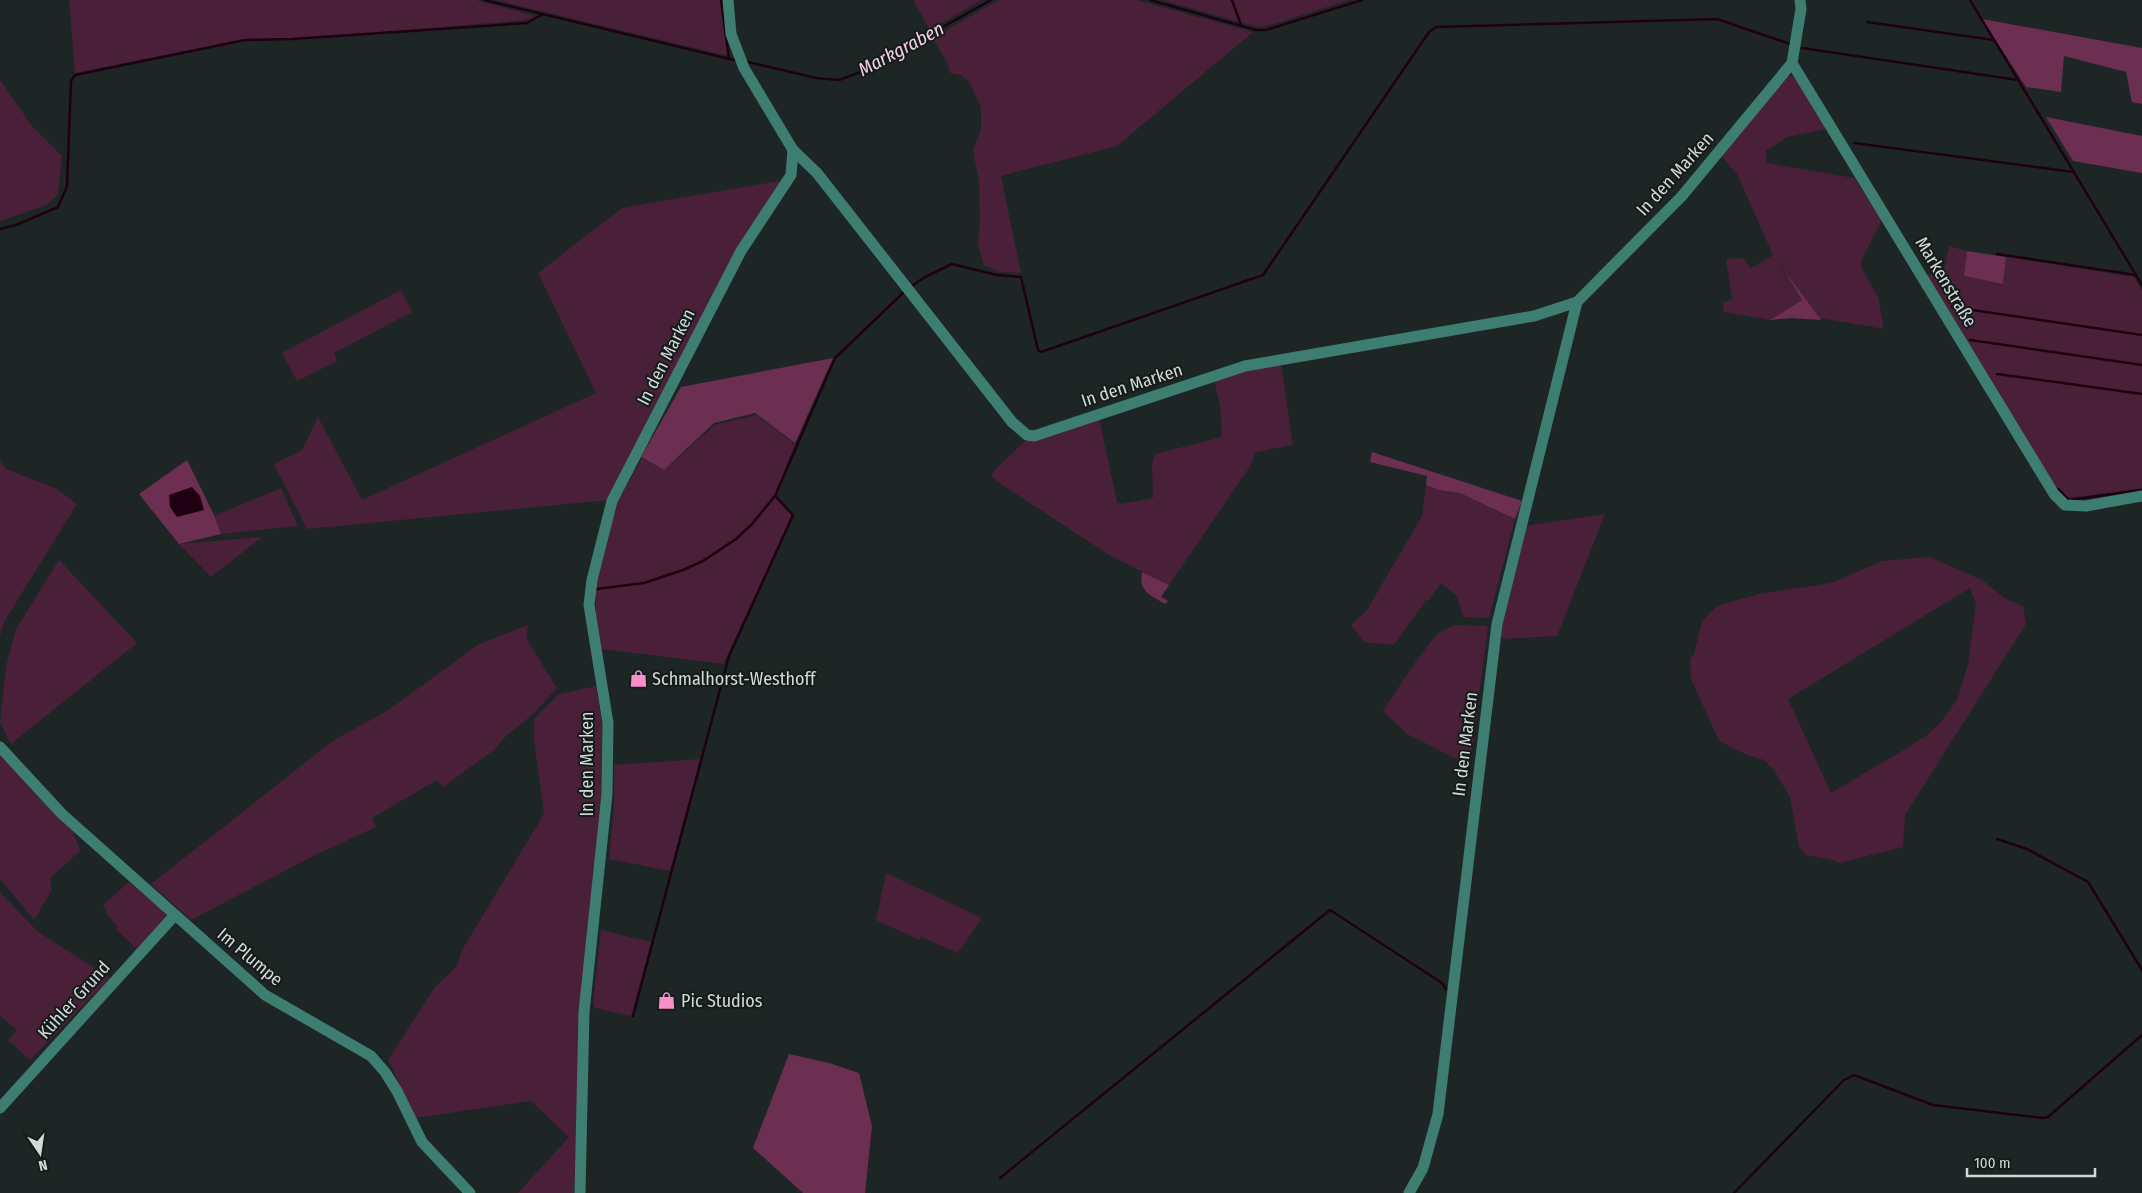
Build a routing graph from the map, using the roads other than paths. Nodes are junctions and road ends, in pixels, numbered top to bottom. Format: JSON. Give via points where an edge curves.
{"nodes":[{"id":1,"x":728,"y":0,"type":"edge"},
{"id":2,"x":1800,"y":0,"type":"edge"},
{"id":3,"x":1792,"y":64,"type":"junction"},
{"id":4,"x":793,"y":150,"type":"junction"},
{"id":5,"x":817,"y":173,"type":"junction"},
{"id":6,"x":792,"y":175,"type":"junction"},
{"id":7,"x":1577,"y":302,"type":"junction"},
{"id":8,"x":2142,"y":496,"type":"edge"},
{"id":9,"x":0,"y":747,"type":"edge"},
{"id":10,"x":174,"y":916,"type":"junction"},
{"id":11,"x":0,"y":1108,"type":"edge"},
{"id":12,"x":470,"y":1193,"type":"edge"},
{"id":13,"x":580,"y":1193,"type":"edge"},
{"id":14,"x":1409,"y":1193,"type":"edge"}],
"edges":[{"from":1,"to":4,"type":"street","name":"In den Marken","via":[[731,34],[744,68]]},
{"from":2,"to":3,"type":"street"},
{"from":3,"to":7,"type":"street","name":"In den Marken","via":[[1682,196]]},
{"from":3,"to":8,"type":"street","name":"Markenstraße","via":[[2054,494],[2065,505],[2086,506]]},
{"from":4,"to":5,"type":"street","name":"In den Marken"},
{"from":4,"to":6,"type":"street"},
{"from":5,"to":6,"type":"street"},
{"from":5,"to":7,"type":"street","name":"In den Marken","via":[[1012,422],[1027,435],[1034,436],[1245,366],[1534,316]]},
{"from":6,"to":13,"type":"street","name":"In den Marken","via":[[740,252],[612,501],[592,580],[589,605],[608,723],[607,794],[584,1012]]},
{"from":7,"to":14,"type":"street","name":"In den Marken","via":[[1497,624],[1438,1114],[1423,1168]]},
{"from":9,"to":10,"type":"street","name":"Im Plumpe","via":[[62,814]]},
{"from":10,"to":11,"type":"street","name":"Kühler Grund"},
{"from":10,"to":12,"type":"street","name":"Im Plumpe","via":[[265,995],[372,1056],[389,1078],[422,1142]]}]}
